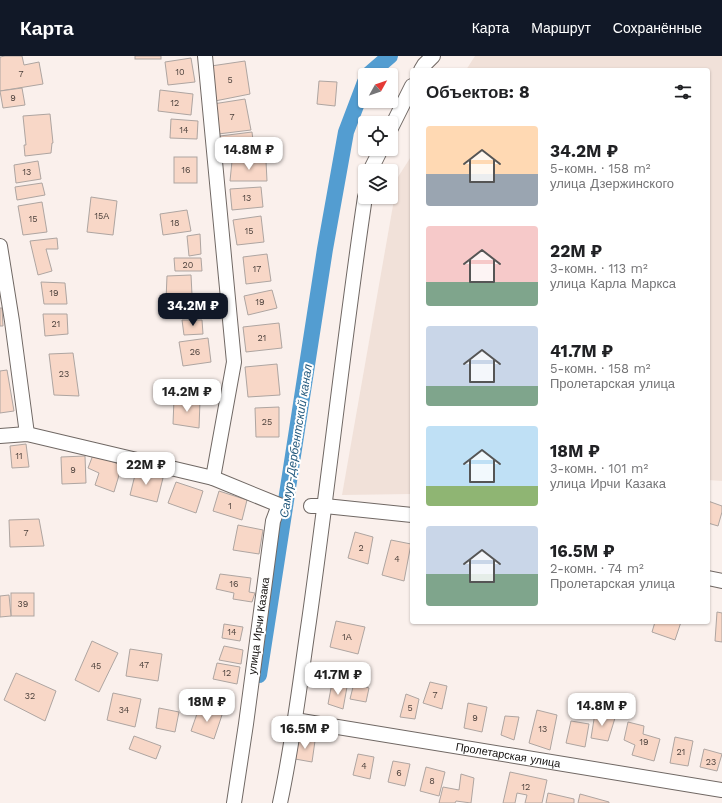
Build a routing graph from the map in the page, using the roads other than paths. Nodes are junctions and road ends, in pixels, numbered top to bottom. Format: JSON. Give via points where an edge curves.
{"nodes":[{"id":1,"x":205,"y":56,"type":"edge"},
{"id":2,"x":410,"y":90,"type":"edge"},
{"id":3,"x":397,"y":116,"type":"edge"},
{"id":4,"x":364,"y":204,"type":"edge"},
{"id":5,"x":0,"y":246,"type":"edge"},
{"id":6,"x":27,"y":434,"type":"junction"},
{"id":7,"x":0,"y":436,"type":"edge"},
{"id":8,"x":213,"y":478,"type":"junction"},
{"id":9,"x":311,"y":506,"type":"dead end"},
{"id":10,"x":325,"y":506,"type":"junction"},
{"id":11,"x":410,"y":515,"type":"edge"},
{"id":12,"x":710,"y":578,"type":"edge"},
{"id":13,"x":722,"y":581,"type":"edge"},
{"id":14,"x":295,"y":720,"type":"junction"},
{"id":15,"x":722,"y":790,"type":"edge"},
{"id":16,"x":234,"y":803,"type":"edge"},
{"id":17,"x":280,"y":803,"type":"edge"}],
"edges":[{"from":1,"to":8,"type":"street","via":[[234,362]]},
{"from":2,"to":3,"type":"street"},
{"from":4,"to":10,"type":"street"},
{"from":5,"to":6,"type":"street"},
{"from":6,"to":7,"type":"street"},
{"from":6,"to":8,"type":"street"},
{"from":8,"to":16,"type":"street","name":"улица Ирчи Казака","via":[[279,505],[273,521]]},
{"from":9,"to":10,"type":"street"},
{"from":10,"to":11,"type":"street"},
{"from":10,"to":14,"type":"street"},
{"from":12,"to":13,"type":"street"},
{"from":14,"to":15,"type":"street","name":"Пролетарская улица"},
{"from":14,"to":17,"type":"street"}]}
